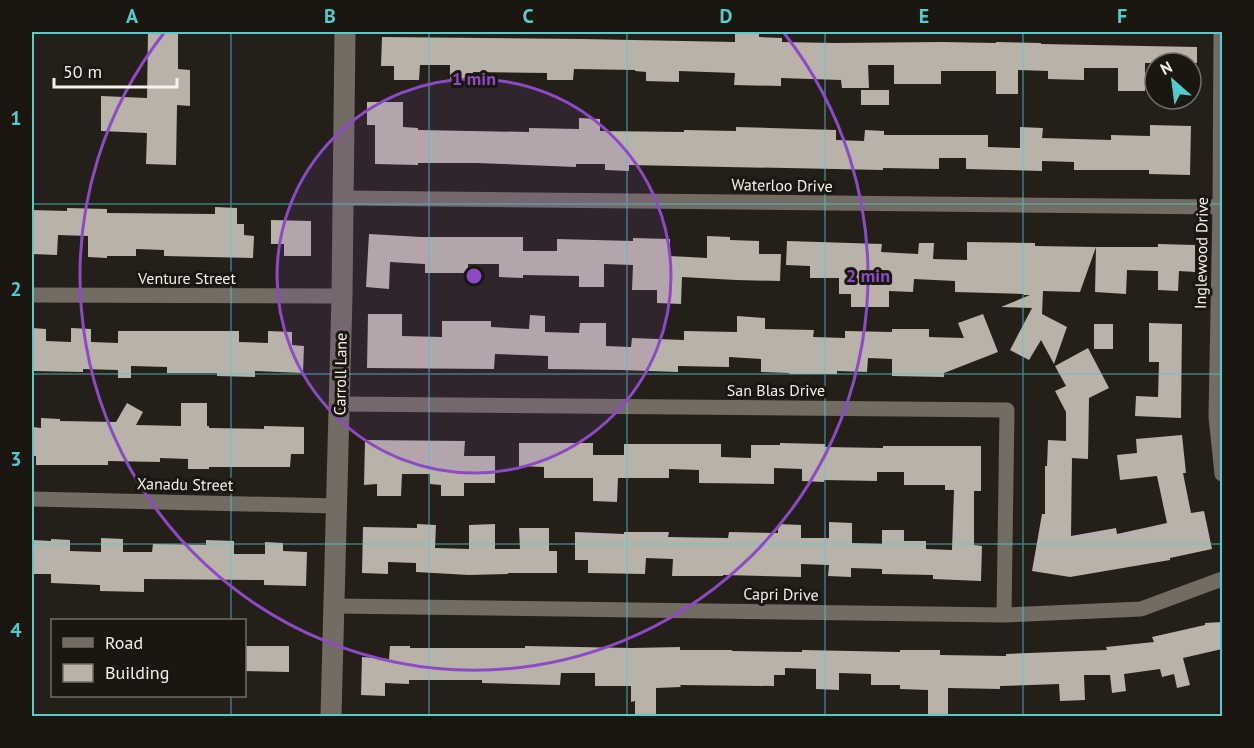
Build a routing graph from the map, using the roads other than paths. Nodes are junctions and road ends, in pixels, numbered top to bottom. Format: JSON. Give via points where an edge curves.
{"nodes":[{"id":1,"x":345,"y":32,"type":"edge"},
{"id":2,"x":1221,"y":32,"type":"edge"},
{"id":3,"x":344,"y":198,"type":"junction"},
{"id":4,"x":1220,"y":207,"type":"junction"},
{"id":5,"x":32,"y":295,"type":"edge"},
{"id":6,"x":342,"y":296,"type":"junction"},
{"id":7,"x":340,"y":404,"type":"junction"},
{"id":8,"x":1222,"y":474,"type":"edge"},
{"id":9,"x":32,"y":499,"type":"edge"},
{"id":10,"x":337,"y":506,"type":"junction"},
{"id":11,"x":1222,"y":579,"type":"edge"},
{"id":12,"x":334,"y":606,"type":"junction"},
{"id":13,"x":1004,"y":615,"type":"junction"},
{"id":14,"x":331,"y":717,"type":"edge"}],
"edges":[{"from":1,"to":3,"type":"street","name":"Carroll Lane"},
{"from":2,"to":4,"type":"street","name":"Inglewood Drive"},
{"from":3,"to":4,"type":"street","name":"Waterloo Drive"},
{"from":3,"to":6,"type":"street","name":"Carroll Lane"},
{"from":4,"to":8,"type":"street","name":"Inglewood Drive","via":[[1216,417]]},
{"from":5,"to":6,"type":"street","name":"Venture Street"},
{"from":6,"to":7,"type":"street","name":"Carroll Lane"},
{"from":7,"to":10,"type":"street","name":"Carroll Lane"},
{"from":7,"to":13,"type":"street","name":"San Blas Drive","via":[[1006,410]]},
{"from":9,"to":10,"type":"street","name":"Xanadu Street"},
{"from":10,"to":12,"type":"street","name":"Carroll Lane"},
{"from":11,"to":13,"type":"street","name":"Capri Drive","via":[[1141,609]]},
{"from":12,"to":13,"type":"street","name":"Capri Drive"},
{"from":12,"to":14,"type":"street","name":"Carroll Lane"}]}
